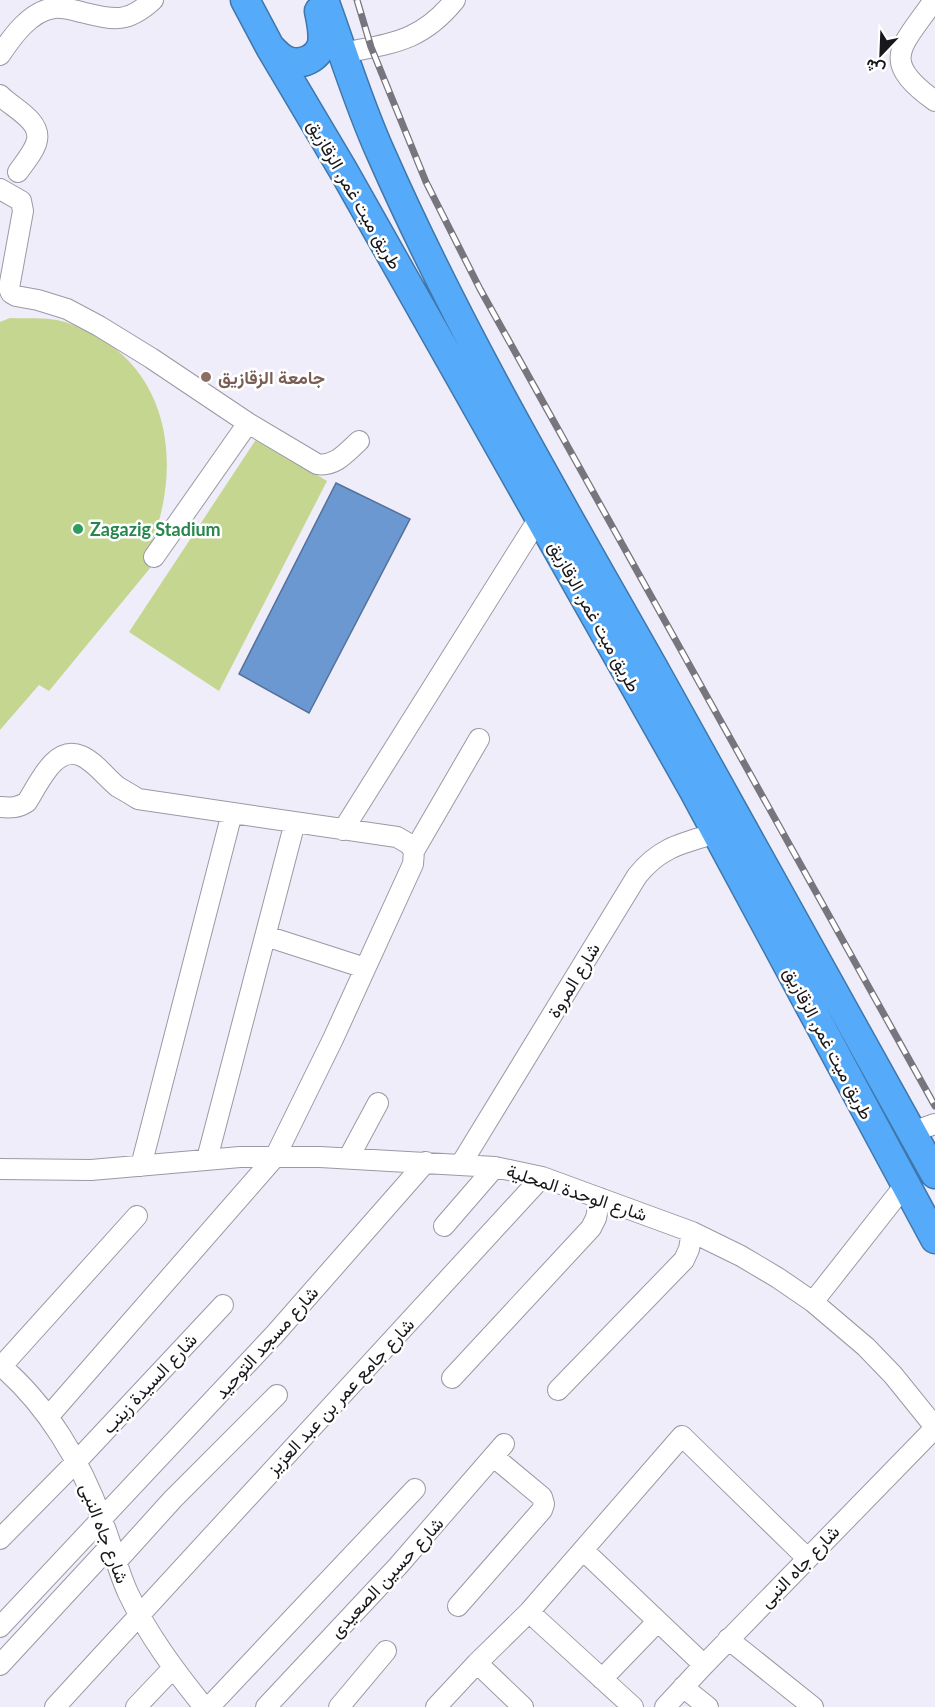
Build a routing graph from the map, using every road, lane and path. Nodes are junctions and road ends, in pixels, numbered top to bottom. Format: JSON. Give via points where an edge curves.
{"nodes":[{"id":1,"x":153,"y":0,"type":"edge"},
{"id":2,"x":245,"y":0,"type":"edge"},
{"id":3,"x":318,"y":0,"type":"edge"},
{"id":4,"x":324,"y":0,"type":"edge"},
{"id":5,"x":454,"y":0,"type":"edge"},
{"id":6,"x":934,"y":0,"type":"edge"},
{"id":7,"x":270,"y":47,"type":"junction"},
{"id":8,"x":343,"y":53,"type":"junction"},
{"id":9,"x":0,"y":55,"type":"edge"},
{"id":10,"x":0,"y":95,"type":"edge"},
{"id":11,"x":935,"y":101,"type":"edge"},
{"id":12,"x":370,"y":124,"type":"junction"},
{"id":13,"x":336,"y":158,"type":"junction"},
{"id":14,"x":18,"y":172,"type":"dead end"},
{"id":15,"x":0,"y":189,"type":"edge"},
{"id":16,"x":8,"y":300,"type":"edge"},
{"id":17,"x":248,"y":423,"type":"junction"},
{"id":18,"x":359,"y":441,"type":"dead end"},
{"id":19,"x":539,"y":518,"type":"junction"},
{"id":20,"x":154,"y":557,"type":"dead end"},
{"id":21,"x":479,"y":739,"type":"dead end"},
{"id":22,"x":3,"y":813,"type":"edge"},
{"id":23,"x":232,"y":813,"type":"junction"},
{"id":24,"x":295,"y":822,"type":"junction"},
{"id":25,"x":343,"y":830,"type":"junction"},
{"id":26,"x":717,"y":833,"type":"junction"},
{"id":27,"x":414,"y":851,"type":"junction"},
{"id":28,"x":266,"y":936,"type":"junction"},
{"id":29,"x":365,"y":968,"type":"junction"},
{"id":30,"x":378,"y":1103,"type":"dead end"},
{"id":31,"x":924,"y":1128,"type":"edge"},
{"id":32,"x":275,"y":1157,"type":"junction"},
{"id":33,"x":349,"y":1157,"type":"junction"},
{"id":34,"x":207,"y":1159,"type":"junction"},
{"id":35,"x":426,"y":1162,"type":"junction"},
{"id":36,"x":461,"y":1164,"type":"junction"},
{"id":37,"x":141,"y":1166,"type":"junction"},
{"id":38,"x":495,"y":1167,"type":"junction"},
{"id":39,"x":9,"y":1168,"type":"edge"},
{"id":40,"x":935,"y":1174,"type":"edge"},
{"id":41,"x":542,"y":1177,"type":"junction"},
{"id":42,"x":905,"y":1185,"type":"junction"},
{"id":43,"x":0,"y":1186,"type":"edge"},
{"id":44,"x":600,"y":1198,"type":"junction"},
{"id":45,"x":137,"y":1216,"type":"dead end"},
{"id":46,"x":444,"y":1226,"type":"dead end"},
{"id":47,"x":692,"y":1232,"type":"junction"},
{"id":48,"x":935,"y":1239,"type":"edge"},
{"id":49,"x":813,"y":1302,"type":"junction"},
{"id":50,"x":223,"y":1305,"type":"dead end"},
{"id":51,"x":1,"y":1366,"type":"edge"},
{"id":52,"x":452,"y":1377,"type":"dead end"},
{"id":53,"x":558,"y":1390,"type":"dead end"},
{"id":54,"x":277,"y":1395,"type":"dead end"},
{"id":55,"x":48,"y":1417,"type":"junction"},
{"id":56,"x":935,"y":1428,"type":"edge"},
{"id":57,"x":76,"y":1462,"type":"junction"},
{"id":58,"x":415,"y":1489,"type":"dead end"},
{"id":59,"x":102,"y":1519,"type":"junction"},
{"id":60,"x":0,"y":1539,"type":"edge"},
{"id":61,"x":582,"y":1550,"type":"junction"},
{"id":62,"x":114,"y":1554,"type":"junction"},
{"id":63,"x":807,"y":1558,"type":"junction"},
{"id":64,"x":458,"y":1606,"type":"dead end"},
{"id":65,"x":529,"y":1612,"type":"junction"},
{"id":66,"x":139,"y":1614,"type":"junction"},
{"id":67,"x":657,"y":1622,"type":"junction"},
{"id":68,"x":0,"y":1627,"type":"edge"},
{"id":69,"x":728,"y":1639,"type":"junction"},
{"id":70,"x":386,"y":1651,"type":"dead end"},
{"id":71,"x":477,"y":1663,"type":"junction"},
{"id":72,"x":0,"y":1665,"type":"edge"},
{"id":73,"x":704,"y":1665,"type":"junction"},
{"id":74,"x":173,"y":1668,"type":"junction"},
{"id":75,"x":602,"y":1679,"type":"junction"},
{"id":76,"x":683,"y":1687,"type":"junction"},
{"id":77,"x":55,"y":1707,"type":"edge"},
{"id":78,"x":135,"y":1707,"type":"edge"},
{"id":79,"x":204,"y":1707,"type":"edge"},
{"id":80,"x":209,"y":1707,"type":"edge"},
{"id":81,"x":266,"y":1707,"type":"edge"},
{"id":82,"x":339,"y":1707,"type":"edge"},
{"id":83,"x":436,"y":1707,"type":"edge"},
{"id":84,"x":523,"y":1707,"type":"edge"},
{"id":85,"x":633,"y":1707,"type":"edge"},
{"id":86,"x":665,"y":1707,"type":"edge"},
{"id":87,"x":708,"y":1707,"type":"edge"},
{"id":88,"x":813,"y":1707,"type":"edge"}],
"edges":[{"from":1,"to":9,"type":"street","via":[[139,13],[121,19],[54,8],[37,15],[14,34]]},
{"from":2,"to":7,"type":"highway","name":"طريق ميت غمر, الزقازيق"},
{"from":3,"to":7,"type":"highway","via":[[322,45],[316,54],[297,63],[287,61]]},
{"from":4,"to":8,"type":"highway","name":"طريق ميت غمر, الزقازيق"},
{"from":5,"to":8,"type":"street","via":[[418,34]]},
{"from":6,"to":11,"type":"street","via":[[899,57],[902,70]]},
{"from":7,"to":13,"type":"highway","name":"طريق ميت غمر, الزقازيق"},
{"from":8,"to":12,"type":"highway","name":"طريق ميت غمر, الزقازيق"},
{"from":10,"to":14,"type":"street","via":[[33,123],[38,133]]},
{"from":12,"to":13,"type":"highway","via":[[353,124],[344,131]]},
{"from":12,"to":31,"type":"highway","name":"طريق ميت غمر, الزقازيق","via":[[407,212],[514,419],[794,916]]},
{"from":13,"to":19,"type":"highway","name":"طريق ميت غمر, الزقازيق"},
{"from":15,"to":16,"type":"street","via":[[21,201],[23,212]]},
{"from":16,"to":17,"type":"street","via":[[38,300],[68,309],[151,358]]},
{"from":17,"to":18,"type":"street","via":[[316,464],[334,463]]},
{"from":17,"to":20,"type":"street"},
{"from":19,"to":25,"type":"street"},
{"from":19,"to":26,"type":"highway","name":"طريق ميت غمر, الزقازيق"},
{"from":21,"to":27,"type":"street"},
{"from":22,"to":23,"type":"street","via":[[27,802],[54,762],[62,756],[78,754],[138,799]]},
{"from":23,"to":24,"type":"street"},
{"from":23,"to":37,"type":"street"},
{"from":24,"to":25,"type":"street"},
{"from":24,"to":28,"type":"street"},
{"from":25,"to":27,"type":"street","via":[[397,837]]},
{"from":26,"to":36,"type":"street","name":"شارع المروة","via":[[670,848],[651,859],[637,876]]},
{"from":26,"to":42,"type":"highway","name":"طريق ميت غمر, الزقازيق"},
{"from":27,"to":29,"type":"street","via":[[413,864]]},
{"from":28,"to":29,"type":"street"},
{"from":28,"to":34,"type":"street"},
{"from":29,"to":32,"type":"street"},
{"from":30,"to":33,"type":"street"},
{"from":31,"to":40,"type":"highway","name":"طريق ميت غمر, الزقازيق"},
{"from":32,"to":33,"type":"street","name":"شارع الوحدة المحلية"},
{"from":32,"to":34,"type":"street","name":"شارع الوحدة المحلية"},
{"from":32,"to":55,"type":"street"},
{"from":33,"to":35,"type":"street","name":"شارع الوحدة المحلية"},
{"from":34,"to":37,"type":"street","name":"شارع الوحدة المحلية"},
{"from":35,"to":36,"type":"street","name":"شارع الوحدة المحلية"},
{"from":35,"to":59,"type":"street","name":"شارع مسجد التوحيد","via":[[275,1334]]},
{"from":36,"to":38,"type":"street","name":"شارع الوحدة المحلية"},
{"from":37,"to":39,"type":"street","name":"شارع الوحدة المحلية","via":[[91,1170]]},
{"from":38,"to":41,"type":"street","name":"شارع الوحدة المحلية"},
{"from":38,"to":46,"type":"street"},
{"from":39,"to":43,"type":"street"},
{"from":41,"to":44,"type":"street","name":"شارع الوحدة المحلية"},
{"from":41,"to":66,"type":"street","name":"شارع جامع عمر بن عبد العزيز"},
{"from":42,"to":48,"type":"highway","name":"طريق ميت غمر, الزقازيق"},
{"from":42,"to":49,"type":"street"},
{"from":44,"to":47,"type":"street","name":"شارع الوحدة المحلية"},
{"from":44,"to":52,"type":"street","via":[[591,1228]]},
{"from":45,"to":51,"type":"street"},
{"from":47,"to":49,"type":"street","name":"شارع الوحدة المحلية","via":[[741,1256]]},
{"from":47,"to":53,"type":"street","via":[[684,1260]]},
{"from":49,"to":56,"type":"street","name":"شارع الوحدة المحلية","via":[[866,1347]]},
{"from":50,"to":57,"type":"street","name":"شارع السيدة زينب"},
{"from":51,"to":55,"type":"street","name":"شارع جاه النبى"},
{"from":54,"to":62,"type":"street"},
{"from":55,"to":57,"type":"street","name":"شارع جاه النبى"},
{"from":56,"to":63,"type":"street","name":"شارع جاه النبى"},
{"from":57,"to":59,"type":"street","name":"شارع جاه النبى"},
{"from":57,"to":60,"type":"street","name":"شارع السيدة زينب"},
{"from":58,"to":80,"type":"street"},
{"from":59,"to":62,"type":"street","name":"شارع جاه النبى"},
{"from":59,"to":68,"type":"street","name":"شارع مسجد التوحيد"},
{"from":61,"to":63,"type":"street","via":[[682,1436]]},
{"from":61,"to":65,"type":"street"},
{"from":61,"to":67,"type":"street"},
{"from":62,"to":66,"type":"street","name":"شارع جاه النبى"},
{"from":62,"to":72,"type":"street"},
{"from":63,"to":69,"type":"street","name":"شارع جاه النبى"},
{"from":64,"to":81,"type":"street","name":"شارع حسين الصعيدى","via":[[544,1504],[542,1497],[499,1451]]},
{"from":65,"to":71,"type":"street"},
{"from":65,"to":75,"type":"street"},
{"from":66,"to":74,"type":"street","name":"شارع جاه النبى"},
{"from":66,"to":77,"type":"street","name":"شارع جامع عمر بن عبد العزيز"},
{"from":67,"to":73,"type":"street"},
{"from":67,"to":75,"type":"street"},
{"from":69,"to":73,"type":"street","name":"شارع جاه النبى"},
{"from":69,"to":88,"type":"street"},
{"from":70,"to":82,"type":"street"},
{"from":71,"to":83,"type":"street"},
{"from":71,"to":84,"type":"street"},
{"from":73,"to":76,"type":"street","name":"شارع جاه النبى"},
{"from":74,"to":78,"type":"street"},
{"from":74,"to":79,"type":"street","name":"شارع جاه النبى"},
{"from":75,"to":85,"type":"street"},
{"from":76,"to":86,"type":"street","name":"شارع جاه النبى"},
{"from":76,"to":87,"type":"street"}]}
